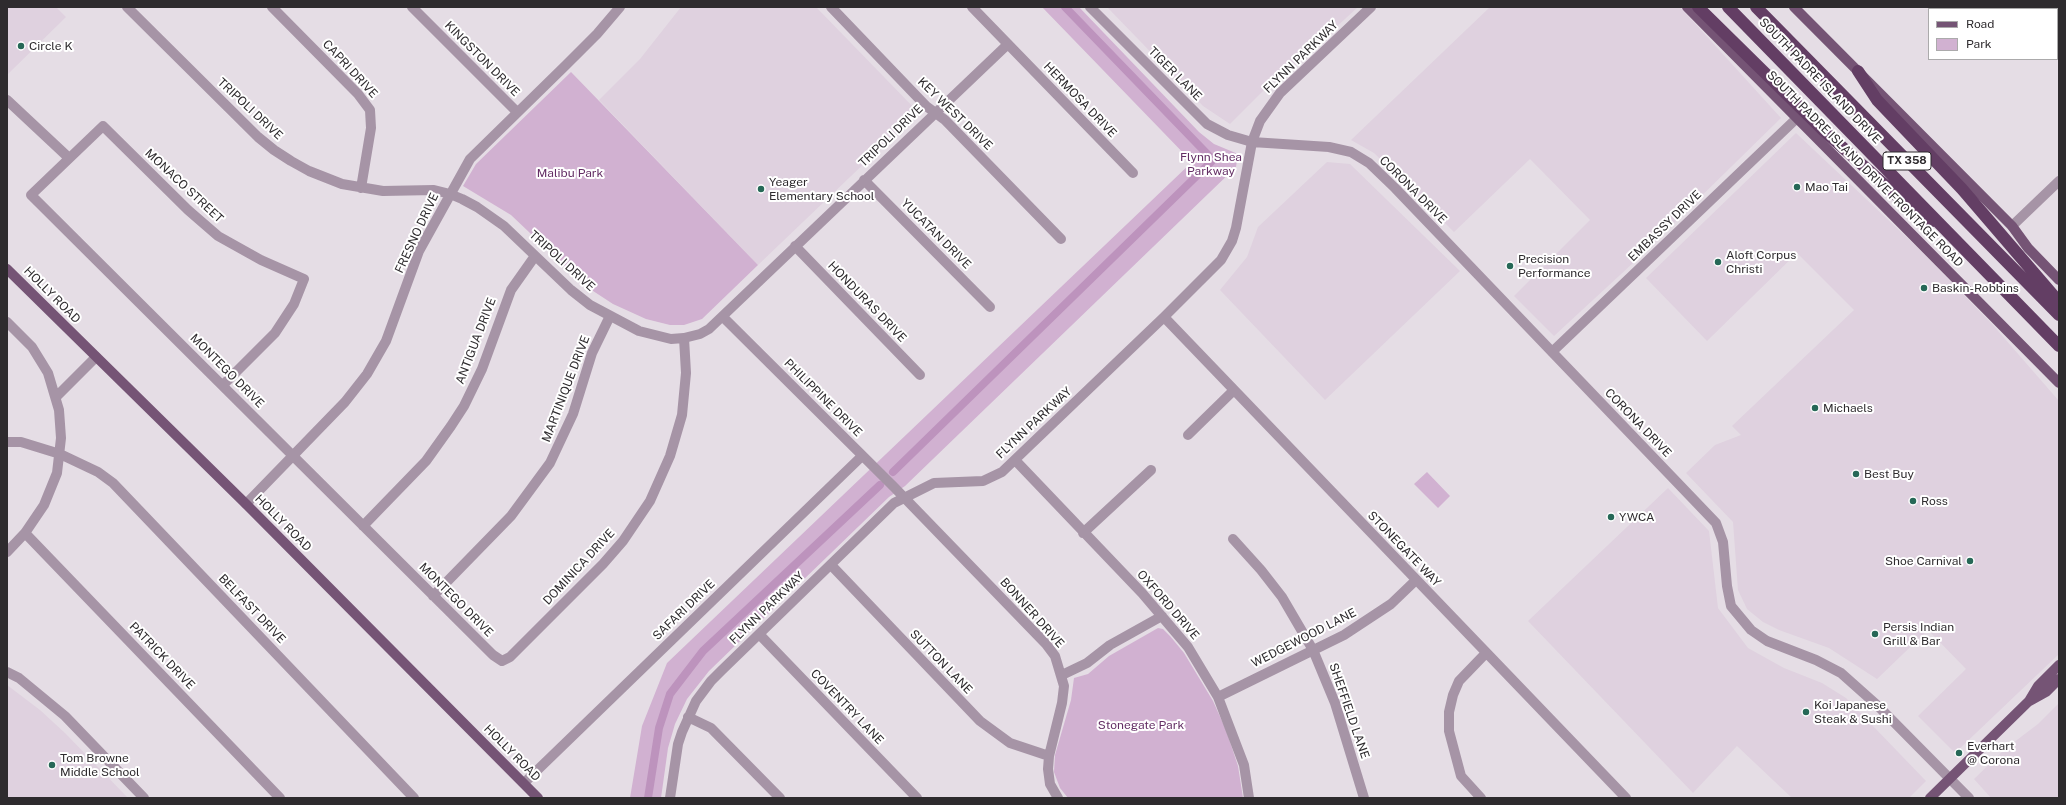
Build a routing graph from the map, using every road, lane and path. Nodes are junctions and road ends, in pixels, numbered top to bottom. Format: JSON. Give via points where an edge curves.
{"nodes":[{"id":1,"x":127,"y":7,"type":"edge"},
{"id":2,"x":272,"y":7,"type":"edge"},
{"id":3,"x":412,"y":7,"type":"edge"},
{"id":4,"x":620,"y":7,"type":"edge"},
{"id":5,"x":830,"y":7,"type":"edge"},
{"id":6,"x":972,"y":7,"type":"edge"},
{"id":7,"x":1090,"y":7,"type":"edge"},
{"id":8,"x":1371,"y":7,"type":"edge"},
{"id":9,"x":1687,"y":7,"type":"edge"},
{"id":10,"x":1698,"y":7,"type":"edge"},
{"id":11,"x":1728,"y":7,"type":"edge"},
{"id":12,"x":1756,"y":7,"type":"edge"},
{"id":13,"x":1794,"y":7,"type":"edge"},
{"id":14,"x":1008,"y":44,"type":"junction"},
{"id":15,"x":1858,"y":72,"type":"junction"},
{"id":16,"x":7,"y":100,"type":"edge"},
{"id":17,"x":517,"y":112,"type":"junction"},
{"id":18,"x":935,"y":113,"type":"junction"},
{"id":19,"x":1797,"y":118,"type":"junction"},
{"id":20,"x":1252,"y":142,"type":"junction"},
{"id":21,"x":69,"y":158,"type":"junction"},
{"id":22,"x":1133,"y":174,"type":"dead end"},
{"id":23,"x":864,"y":180,"type":"junction"},
{"id":24,"x":2059,"y":181,"type":"edge"},
{"id":25,"x":361,"y":188,"type":"junction"},
{"id":26,"x":450,"y":194,"type":"junction"},
{"id":27,"x":2012,"y":226,"type":"junction"},
{"id":28,"x":1943,"y":228,"type":"junction"},
{"id":29,"x":1061,"y":239,"type":"dead end"},
{"id":30,"x":795,"y":246,"type":"junction"},
{"id":31,"x":535,"y":256,"type":"junction"},
{"id":32,"x":7,"y":269,"type":"edge"},
{"id":33,"x":2059,"y":280,"type":"edge"},
{"id":34,"x":2059,"y":302,"type":"edge"},
{"id":35,"x":990,"y":307,"type":"dead end"},
{"id":36,"x":2059,"y":315,"type":"edge"},
{"id":37,"x":610,"y":316,"type":"junction"},
{"id":38,"x":722,"y":317,"type":"junction"},
{"id":39,"x":1164,"y":317,"type":"junction"},
{"id":40,"x":7,"y":322,"type":"edge"},
{"id":41,"x":684,"y":338,"type":"junction"},
{"id":42,"x":2059,"y":346,"type":"edge"},
{"id":43,"x":1552,"y":352,"type":"junction"},
{"id":44,"x":96,"y":358,"type":"junction"},
{"id":45,"x":920,"y":375,"type":"dead end"},
{"id":46,"x":2059,"y":383,"type":"edge"},
{"id":47,"x":223,"y":385,"type":"junction"},
{"id":48,"x":1233,"y":392,"type":"junction"},
{"id":49,"x":56,"y":397,"type":"junction"},
{"id":50,"x":1188,"y":435,"type":"dead end"},
{"id":51,"x":7,"y":442,"type":"edge"},
{"id":52,"x":60,"y":454,"type":"junction"},
{"id":53,"x":293,"y":455,"type":"junction"},
{"id":54,"x":862,"y":456,"type":"junction"},
{"id":55,"x":1015,"y":460,"type":"junction"},
{"id":56,"x":1151,"y":470,"type":"dead end"},
{"id":57,"x":905,"y":498,"type":"junction"},
{"id":58,"x":246,"y":504,"type":"junction"},
{"id":59,"x":363,"y":526,"type":"junction"},
{"id":60,"x":26,"y":533,"type":"junction"},
{"id":61,"x":1083,"y":533,"type":"junction"},
{"id":62,"x":1233,"y":539,"type":"dead end"},
{"id":63,"x":7,"y":552,"type":"edge"},
{"id":64,"x":830,"y":565,"type":"junction"},
{"id":65,"x":1416,"y":580,"type":"junction"},
{"id":66,"x":433,"y":596,"type":"junction"},
{"id":67,"x":1162,"y":616,"type":"junction"},
{"id":68,"x":759,"y":634,"type":"junction"},
{"id":69,"x":1313,"y":650,"type":"junction"},
{"id":70,"x":1486,"y":654,"type":"junction"},
{"id":71,"x":502,"y":661,"type":"joint"},
{"id":72,"x":2059,"y":665,"type":"edge"},
{"id":73,"x":7,"y":672,"type":"edge"},
{"id":74,"x":1062,"y":675,"type":"junction"},
{"id":75,"x":2059,"y":679,"type":"edge"},
{"id":76,"x":1218,"y":697,"type":"junction"},
{"id":77,"x":2028,"y":702,"type":"junction"},
{"id":78,"x":688,"y":717,"type":"junction"},
{"id":79,"x":1049,"y":756,"type":"junction"},
{"id":80,"x":1950,"y":778,"type":"junction"},
{"id":81,"x":524,"y":783,"type":"junction"},
{"id":82,"x":144,"y":798,"type":"edge"},
{"id":83,"x":280,"y":798,"type":"edge"},
{"id":84,"x":414,"y":798,"type":"edge"},
{"id":85,"x":538,"y":798,"type":"edge"},
{"id":86,"x":670,"y":798,"type":"edge"},
{"id":87,"x":780,"y":798,"type":"edge"},
{"id":88,"x":917,"y":798,"type":"edge"},
{"id":89,"x":1058,"y":798,"type":"edge"},
{"id":90,"x":1249,"y":798,"type":"edge"},
{"id":91,"x":1364,"y":798,"type":"edge"},
{"id":92,"x":1482,"y":798,"type":"edge"},
{"id":93,"x":1626,"y":798,"type":"edge"},
{"id":94,"x":1930,"y":798,"type":"edge"},
{"id":95,"x":1969,"y":798,"type":"edge"}],
"edges":[{"from":1,"to":25,"type":"street","name":"TRIPOLI DRIVE","via":[[274,150],[309,171],[342,184]]},
{"from":2,"to":25,"type":"street","name":"CAPRI DRIVE","via":[[358,94],[370,110],[371,128]]},
{"from":3,"to":17,"type":"street","name":"KINGSTON DRIVE"},
{"from":4,"to":17,"type":"street","name":"FRESNO DRIVE","via":[[566,66]]},
{"from":5,"to":18,"type":"street","name":"KEY WEST DRIVE"},
{"from":6,"to":14,"type":"street","name":"HERMOSA DRIVE"},
{"from":7,"to":20,"type":"street","name":"TIGER LANE","via":[[1207,124],[1228,136]]},
{"from":8,"to":20,"type":"street","name":"FLYNN PARKWAY","via":[[1280,93],[1260,121]]},
{"from":9,"to":19,"type":"main road","name":"SOUTH PADRE ISLAND DRIVE FRONTAGE ROAD"},
{"from":10,"to":28,"type":"highway","via":[[1863,167],[1921,217]]},
{"from":11,"to":28,"type":"highway","name":"SOUTH PADRE ISLAND DRIVE","number":"TX 358"},
{"from":12,"to":36,"type":"highway","name":"SOUTH PADRE ISLAND DRIVE","number":"TX 358"},
{"from":13,"to":15,"type":"main road"},
{"from":14,"to":18,"type":"street","name":"TRIPOLI DRIVE"},
{"from":14,"to":22,"type":"street","name":"HERMOSA DRIVE"},
{"from":15,"to":27,"type":"main road"},
{"from":15,"to":34,"type":"highway","via":[[1877,100],[1962,189]]},
{"from":16,"to":21,"type":"street"},
{"from":17,"to":26,"type":"street","name":"FRESNO DRIVE","via":[[470,159]]},
{"from":18,"to":23,"type":"street","name":"TRIPOLI DRIVE"},
{"from":18,"to":29,"type":"street","name":"KEY WEST DRIVE","via":[[945,120]]},
{"from":19,"to":43,"type":"street","name":"EMBASSY DRIVE"},
{"from":19,"to":46,"type":"main road","name":"SOUTH PADRE ISLAND DRIVE FRONTAGE ROAD"},
{"from":20,"to":39,"type":"street","name":"FLYNN PARKWAY","via":[[1232,241],[1221,260]]},
{"from":20,"to":43,"type":"street","name":"CORONA DRIVE","via":[[1329,147],[1351,152],[1369,163]]},
{"from":21,"to":47,"type":"street","name":"MONTEGO DRIVE","via":[[31,195]]},
{"from":21,"to":47,"type":"street","name":"MONACO STREET","via":[[103,126],[218,236],[261,260],[304,279],[294,304],[275,332]]},
{"from":23,"to":30,"type":"street","name":"TRIPOLI DRIVE"},
{"from":23,"to":35,"type":"street","name":"YUCATAN DRIVE"},
{"from":24,"to":27,"type":"street"},
{"from":25,"to":26,"type":"street","name":"TRIPOLI DRIVE","via":[[383,191],[434,190]]},
{"from":26,"to":31,"type":"street","name":"TRIPOLI DRIVE","via":[[491,216]]},
{"from":26,"to":53,"type":"street","name":"FRESNO DRIVE","via":[[420,251],[386,341],[367,374],[345,402]]},
{"from":27,"to":33,"type":"main road","via":[[2028,248]]},
{"from":28,"to":42,"type":"highway","name":"SOUTH PADRE ISLAND DRIVE","number":"TX 358"},
{"from":30,"to":38,"type":"street","name":"TRIPOLI DRIVE"},
{"from":30,"to":45,"type":"street","name":"HONDURAS DRIVE"},
{"from":31,"to":37,"type":"street","name":"TRIPOLI DRIVE","via":[[571,290]]},
{"from":31,"to":59,"type":"street","name":"ANTIGUA DRIVE","via":[[511,290],[482,369],[451,426],[426,461]]},
{"from":32,"to":44,"type":"main road","name":"HOLLY ROAD"},
{"from":37,"to":41,"type":"street","name":"TRIPOLI DRIVE","via":[[658,337]]},
{"from":37,"to":66,"type":"street","name":"MARTINIQUE DRIVE","via":[[592,353],[573,414],[550,463],[512,516]]},
{"from":38,"to":41,"type":"street","name":"TRIPOLI DRIVE","via":[[709,329]]},
{"from":38,"to":54,"type":"street","name":"PHILIPPINE DRIVE"},
{"from":39,"to":48,"type":"street","name":"STONEGATE WAY"},
{"from":39,"to":55,"type":"street","name":"FLYNN PARKWAY"},
{"from":40,"to":49,"type":"street","via":[[20,333],[41,361]]},
{"from":41,"to":71,"type":"street","name":"DOMINICA DRIVE","via":[[685,387],[682,415],[670,456],[650,501],[604,564],[510,657]]},
{"from":43,"to":80,"type":"street","name":"CORONA DRIVE","via":[[1716,523],[1724,542],[1727,586],[1732,606],[1750,630],[1768,641],[1841,673]]},
{"from":44,"to":49,"type":"street"},
{"from":44,"to":58,"type":"main road","name":"HOLLY ROAD"},
{"from":47,"to":53,"type":"street","name":"MONTEGO DRIVE"},
{"from":48,"to":50,"type":"street"},
{"from":48,"to":65,"type":"street","name":"STONEGATE WAY"},
{"from":49,"to":52,"type":"street","via":[[60,425]]},
{"from":51,"to":52,"type":"street","name":"BELFAST DRIVE","via":[[21,442]]},
{"from":52,"to":60,"type":"street","via":[[52,489]]},
{"from":52,"to":84,"type":"street","name":"BELFAST DRIVE","via":[[98,472],[113,483]]},
{"from":53,"to":58,"type":"street","name":"FRESNO DRIVE"},
{"from":53,"to":59,"type":"street","name":"MONTEGO DRIVE"},
{"from":54,"to":57,"type":"street","name":"PHILIPPINE DRIVE"},
{"from":54,"to":81,"type":"street","name":"SAFARI DRIVE"},
{"from":55,"to":57,"type":"street","name":"FLYNN PARKWAY","via":[[983,481],[934,483]]},
{"from":55,"to":61,"type":"street","name":"OXFORD DRIVE"},
{"from":56,"to":61,"type":"street"},
{"from":57,"to":64,"type":"street","name":"FLYNN PARKWAY","via":[[894,503]]},
{"from":57,"to":74,"type":"street","name":"BONNER DRIVE","via":[[1046,644],[1055,656]]},
{"from":58,"to":81,"type":"main road","name":"HOLLY ROAD"},
{"from":59,"to":66,"type":"street","name":"MONTEGO DRIVE"},
{"from":60,"to":63,"type":"street"},
{"from":60,"to":83,"type":"street","name":"PATRICK DRIVE"},
{"from":61,"to":67,"type":"street","name":"OXFORD DRIVE"},
{"from":62,"to":69,"type":"street","name":"SHEFFIELD LANE","via":[[1282,597]]},
{"from":64,"to":68,"type":"street","name":"FLYNN PARKWAY"},
{"from":64,"to":79,"type":"street","name":"SUTTON LANE","via":[[980,721],[1010,743]]},
{"from":65,"to":69,"type":"street","name":"WEDGEWOOD LANE","via":[[1391,604],[1369,619]]},
{"from":65,"to":70,"type":"street","name":"STONEGATE WAY"},
{"from":66,"to":71,"type":"street","name":"MONTEGO DRIVE","via":[[492,655]]},
{"from":67,"to":74,"type":"street","via":[[1110,645],[1087,664]]},
{"from":67,"to":76,"type":"street","name":"OXFORD DRIVE","via":[[1188,647]]},
{"from":68,"to":78,"type":"street","name":"FLYNN PARKWAY","via":[[711,681]]},
{"from":68,"to":88,"type":"street","name":"COVENTRY LANE"},
{"from":69,"to":76,"type":"street","name":"WEDGEWOOD LANE"},
{"from":69,"to":91,"type":"street","name":"SHEFFIELD LANE","via":[[1335,702]]},
{"from":70,"to":92,"type":"street","via":[[1459,681],[1449,712],[1449,731],[1461,776]]},
{"from":70,"to":93,"type":"street","name":"STONEGATE WAY"},
{"from":72,"to":77,"type":"main road","via":[[2038,686]]},
{"from":73,"to":82,"type":"street","via":[[19,678],[65,716]]},
{"from":74,"to":79,"type":"street","name":"BONNER DRIVE","via":[[1062,703]]},
{"from":75,"to":77,"type":"main road","via":[[2046,692]]},
{"from":76,"to":90,"type":"street","name":"OXFORD DRIVE","via":[[1244,765]]},
{"from":77,"to":80,"type":"main road"},
{"from":78,"to":86,"type":"street","name":"FLYNN PARKWAY","via":[[678,744]]},
{"from":78,"to":87,"type":"street","via":[[711,728]]},
{"from":79,"to":89,"type":"street","name":"BONNER DRIVE","via":[[1050,784]]},
{"from":80,"to":94,"type":"main road"},
{"from":80,"to":95,"type":"street","name":"CORONA DRIVE"},
{"from":81,"to":85,"type":"main road","name":"HOLLY ROAD"}]}
